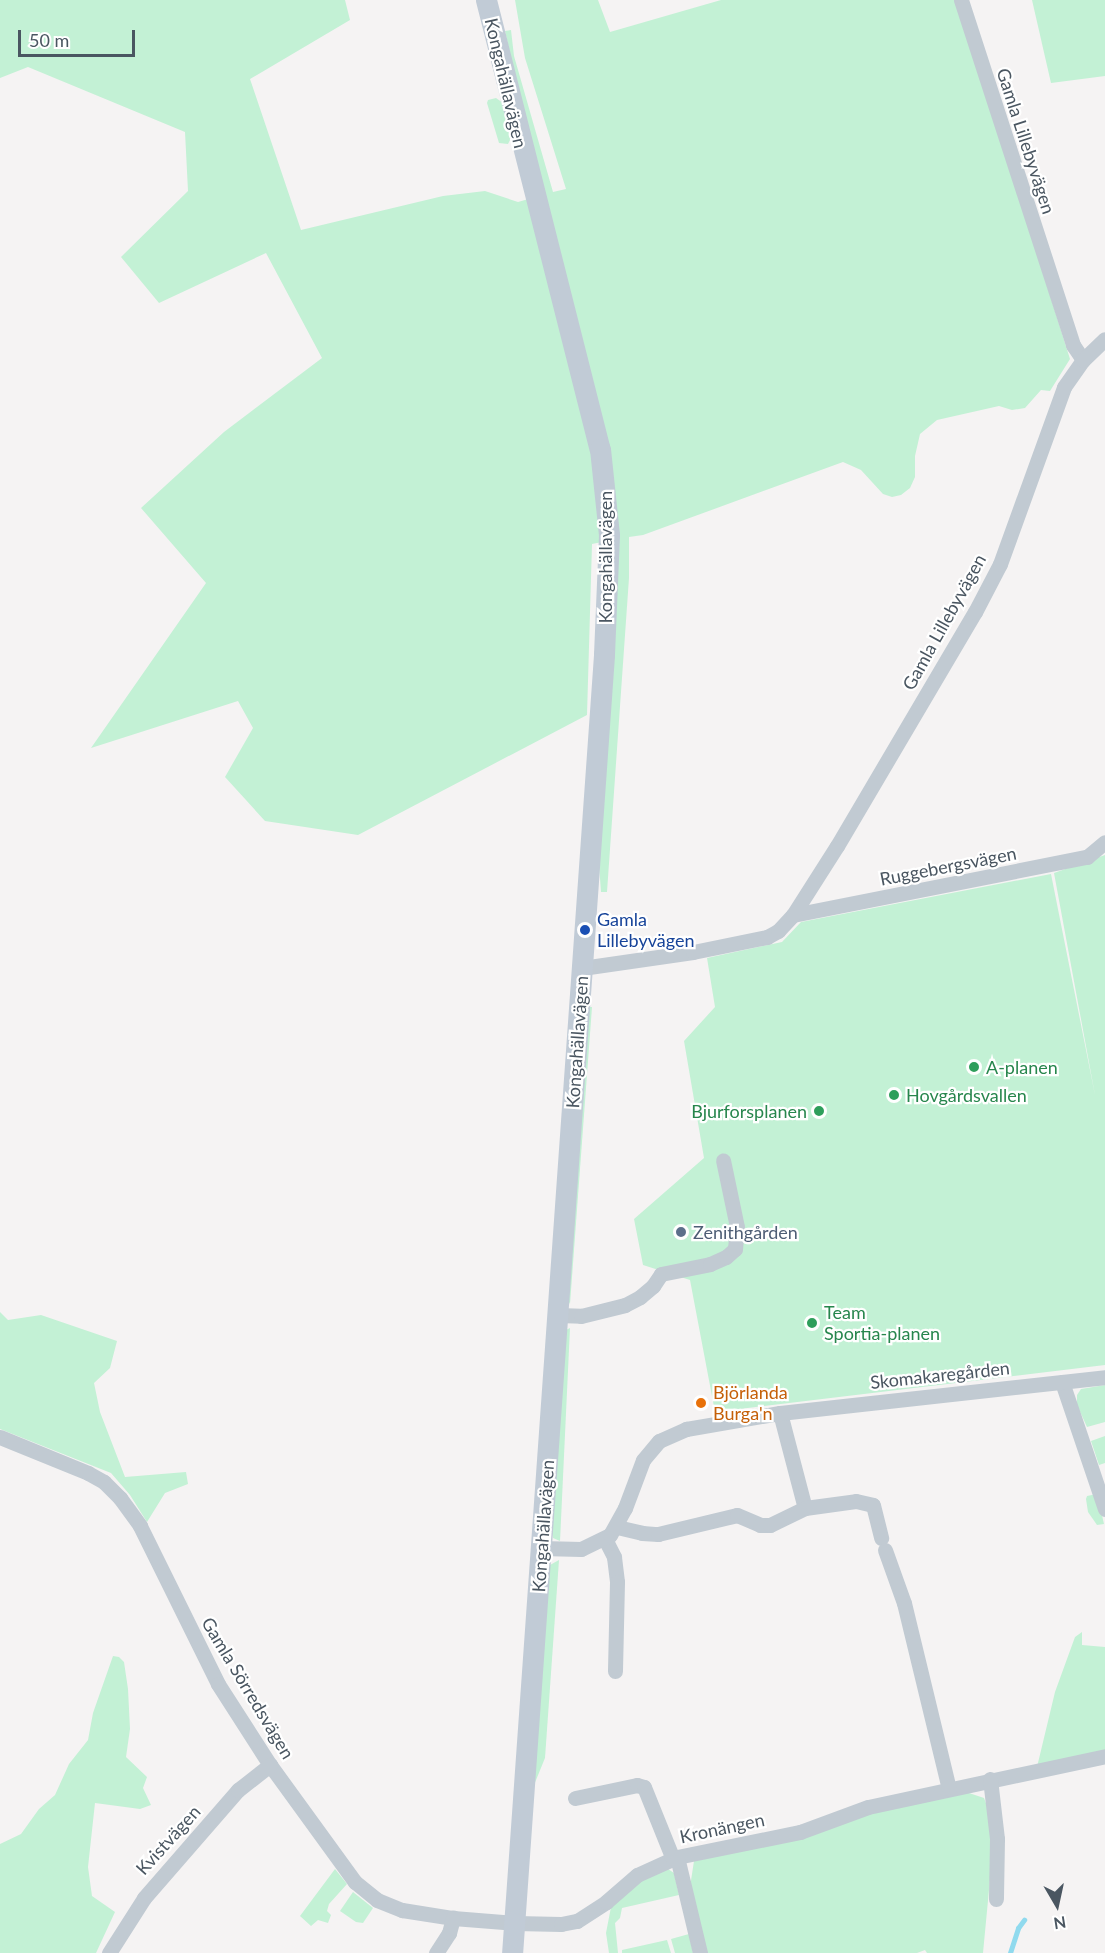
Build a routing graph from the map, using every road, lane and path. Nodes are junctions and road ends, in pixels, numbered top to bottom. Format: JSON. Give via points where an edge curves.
{"nodes":[{"id":1,"x":486,"y":0,"type":"edge"},
{"id":2,"x":961,"y":0,"type":"edge"},
{"id":3,"x":1105,"y":339,"type":"edge"},
{"id":4,"x":1083,"y":360,"type":"junction"},
{"id":5,"x":1105,"y":842,"type":"edge"},
{"id":6,"x":793,"y":915,"type":"junction"},
{"id":7,"x":582,"y":968,"type":"junction"},
{"id":8,"x":723,"y":1160,"type":"dead end"},
{"id":9,"x":558,"y":1315,"type":"junction"},
{"id":10,"x":1105,"y":1377,"type":"edge"},
{"id":11,"x":1062,"y":1382,"type":"junction"},
{"id":12,"x":780,"y":1413,"type":"junction"},
{"id":13,"x":0,"y":1437,"type":"edge"},
{"id":14,"x":805,"y":1508,"type":"junction"},
{"id":15,"x":1105,"y":1509,"type":"edge"},
{"id":16,"x":617,"y":1527,"type":"junction"},
{"id":17,"x":605,"y":1539,"type":"junction"},
{"id":18,"x":541,"y":1548,"type":"junction"},
{"id":19,"x":615,"y":1671,"type":"dead end"},
{"id":20,"x":1105,"y":1756,"type":"edge"},
{"id":21,"x":270,"y":1765,"type":"junction"},
{"id":22,"x":990,"y":1779,"type":"junction"},
{"id":23,"x":949,"y":1789,"type":"junction"},
{"id":24,"x":575,"y":1798,"type":"dead end"},
{"id":25,"x":675,"y":1858,"type":"junction"},
{"id":26,"x":996,"y":1899,"type":"dead end"},
{"id":27,"x":453,"y":1918,"type":"junction"},
{"id":28,"x":515,"y":1923,"type":"junction"},
{"id":29,"x":109,"y":1953,"type":"edge"},
{"id":30,"x":436,"y":1953,"type":"edge"},
{"id":31,"x":512,"y":1953,"type":"edge"},
{"id":32,"x":700,"y":1953,"type":"edge"}],
"edges":[{"from":1,"to":7,"type":"street","name":"Kongahällavägen","via":[[605,481],[609,578]]},
{"from":2,"to":4,"type":"street","name":"Gamla Lillebyvägen","via":[[1073,345]]},
{"from":3,"to":4,"type":"street","name":"Gamla Lillebyvägen"},
{"from":4,"to":6,"type":"street","name":"Gamla Lillebyvägen","via":[[1056,404],[1026,498],[994,577]]},
{"from":5,"to":6,"type":"street","name":"Ruggebergsvägen","via":[[1087,857]]},
{"from":6,"to":7,"type":"street","name":"Gamla Lillebyvägen","via":[[767,937]]},
{"from":7,"to":9,"type":"street","name":"Kongahällavägen"},
{"from":8,"to":9,"type":"street","via":[[737,1227],[735,1249],[710,1264],[661,1274],[653,1286],[625,1305],[581,1316]]},
{"from":9,"to":18,"type":"street","name":"Kongahällavägen"},
{"from":10,"to":11,"type":"street","name":"Skomakaregården"},
{"from":11,"to":12,"type":"street","name":"Skomakaregården"},
{"from":11,"to":15,"type":"street"},
{"from":12,"to":14,"type":"street"},
{"from":12,"to":16,"type":"street","name":"Skomakaregården","via":[[686,1429],[659,1441],[642,1460]]},
{"from":13,"to":21,"type":"street","name":"Gamla Sörredsvägen","via":[[88,1473],[120,1498],[140,1526],[218,1684]]},
{"from":14,"to":16,"type":"street","via":[[770,1525],[737,1515],[658,1534]]},
{"from":14,"to":23,"type":"street","via":[[829,1503],[873,1505],[904,1603]]},
{"from":16,"to":17,"type":"street","name":"Skomakaregården"},
{"from":17,"to":18,"type":"street","name":"Skomakaregården","via":[[580,1549]]},
{"from":17,"to":19,"type":"street","via":[[614,1557],[617,1582]]},
{"from":18,"to":28,"type":"street","name":"Kongahällavägen"},
{"from":20,"to":22,"type":"street","name":"Kronängen"},
{"from":21,"to":27,"type":"street","name":"Gamla Sörredsvägen","via":[[341,1866],[368,1893],[402,1910]]},
{"from":21,"to":29,"type":"street","name":"Kvistvägen","via":[[238,1790],[144,1898]]},
{"from":22,"to":23,"type":"street","name":"Kronängen"},
{"from":22,"to":26,"type":"street","via":[[997,1839]]},
{"from":23,"to":25,"type":"street","name":"Kronängen","via":[[868,1807],[800,1832]]},
{"from":24,"to":25,"type":"street","via":[[644,1786]]},
{"from":25,"to":28,"type":"street","name":"Kronängen","via":[[637,1875],[577,1921]]},
{"from":25,"to":32,"type":"street"},
{"from":27,"to":28,"type":"street","name":"Gamla Sörredsvägen"},
{"from":27,"to":30,"type":"street"},
{"from":28,"to":31,"type":"street","name":"Kongahällavägen"}]}
